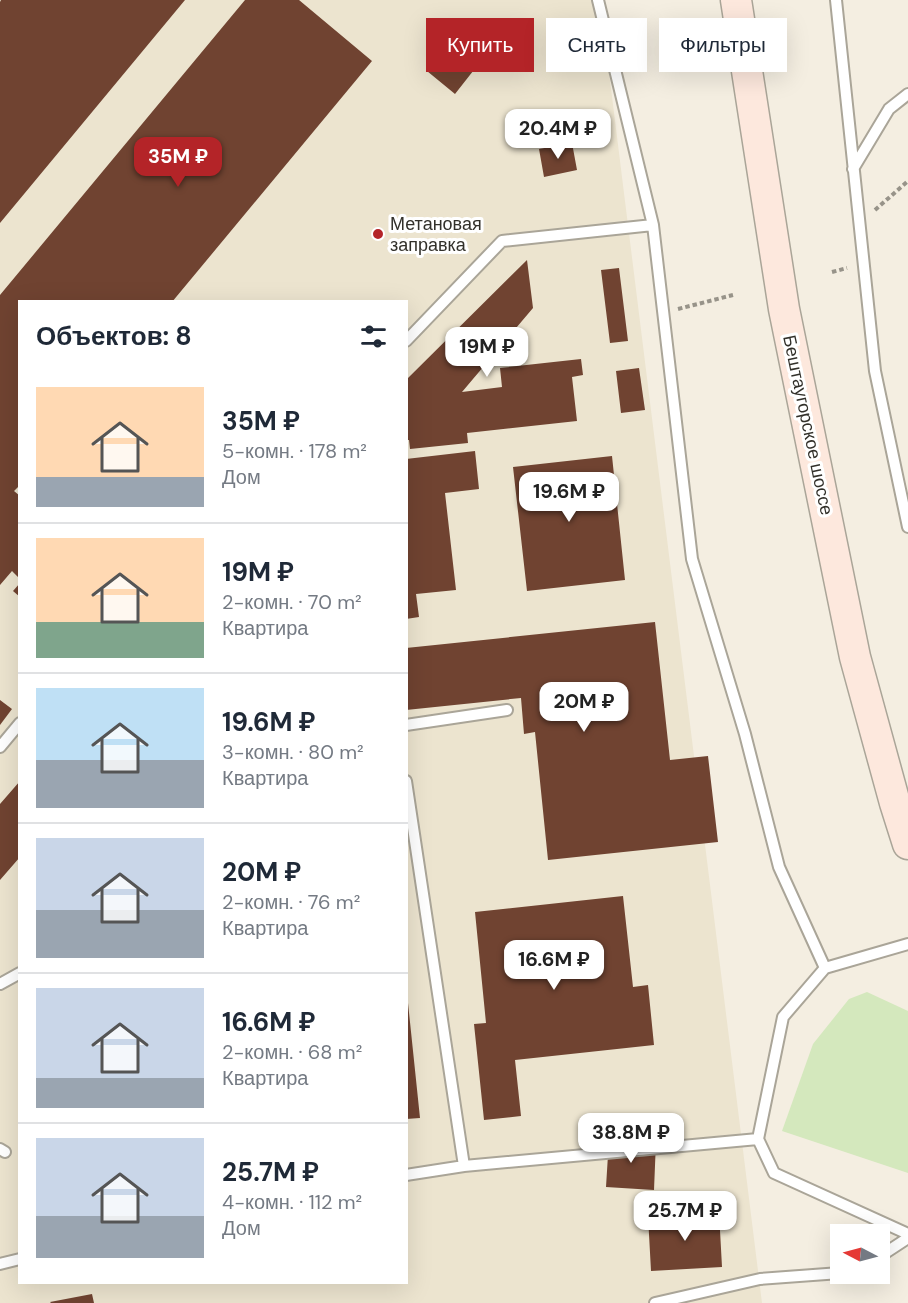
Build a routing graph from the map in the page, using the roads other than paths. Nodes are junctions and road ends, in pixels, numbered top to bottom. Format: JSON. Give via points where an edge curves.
{"nodes":[{"id":1,"x":598,"y":0,"type":"edge"},
{"id":2,"x":736,"y":0,"type":"edge"},
{"id":3,"x":836,"y":0,"type":"edge"},
{"id":4,"x":908,"y":94,"type":"edge"},
{"id":5,"x":853,"y":169,"type":"junction"},
{"id":6,"x":653,"y":225,"type":"junction"},
{"id":7,"x":408,"y":339,"type":"edge"},
{"id":8,"x":908,"y":527,"type":"edge"},
{"id":9,"x":507,"y":710,"type":"dead end"},
{"id":10,"x":18,"y":725,"type":"edge"},
{"id":11,"x":408,"y":725,"type":"edge"},
{"id":12,"x":0,"y":747,"type":"edge"},
{"id":13,"x":408,"y":794,"type":"edge"},
{"id":14,"x":908,"y":844,"type":"edge"},
{"id":15,"x":908,"y":944,"type":"edge"},
{"id":16,"x":825,"y":968,"type":"junction"},
{"id":17,"x":18,"y":974,"type":"edge"},
{"id":18,"x":0,"y":984,"type":"edge"},
{"id":19,"x":758,"y":1139,"type":"junction"},
{"id":20,"x":464,"y":1167,"type":"junction"},
{"id":21,"x":408,"y":1174,"type":"edge"},
{"id":22,"x":908,"y":1236,"type":"edge"},
{"id":23,"x":890,"y":1249,"type":"edge"},
{"id":24,"x":18,"y":1260,"type":"edge"},
{"id":25,"x":0,"y":1264,"type":"edge"},
{"id":26,"x":830,"y":1274,"type":"edge"},
{"id":27,"x":655,"y":1303,"type":"edge"}],
"edges":[{"from":1,"to":6,"type":"lane"},
{"from":2,"to":14,"type":"main road","name":"Бештаугорское шоссе","via":[[784,309],[855,657]]},
{"from":3,"to":5,"type":"lane"},
{"from":4,"to":5,"type":"lane","via":[[889,109]]},
{"from":5,"to":8,"type":"lane","via":[[875,371]]},
{"from":6,"to":7,"type":"lane","via":[[502,241]]},
{"from":6,"to":16,"type":"lane","via":[[692,559],[746,734],[779,867]]},
{"from":9,"to":11,"type":"lane"},
{"from":10,"to":12,"type":"lane"},
{"from":13,"to":20,"type":"lane"},
{"from":15,"to":16,"type":"lane"},
{"from":16,"to":19,"type":"lane","via":[[783,1017]]},
{"from":17,"to":18,"type":"lane"},
{"from":19,"to":20,"type":"lane"},
{"from":19,"to":22,"type":"lane","via":[[774,1173]]},
{"from":20,"to":21,"type":"lane"},
{"from":22,"to":23,"type":"lane"},
{"from":24,"to":25,"type":"lane"},
{"from":26,"to":27,"type":"lane","via":[[760,1279]]}]}
